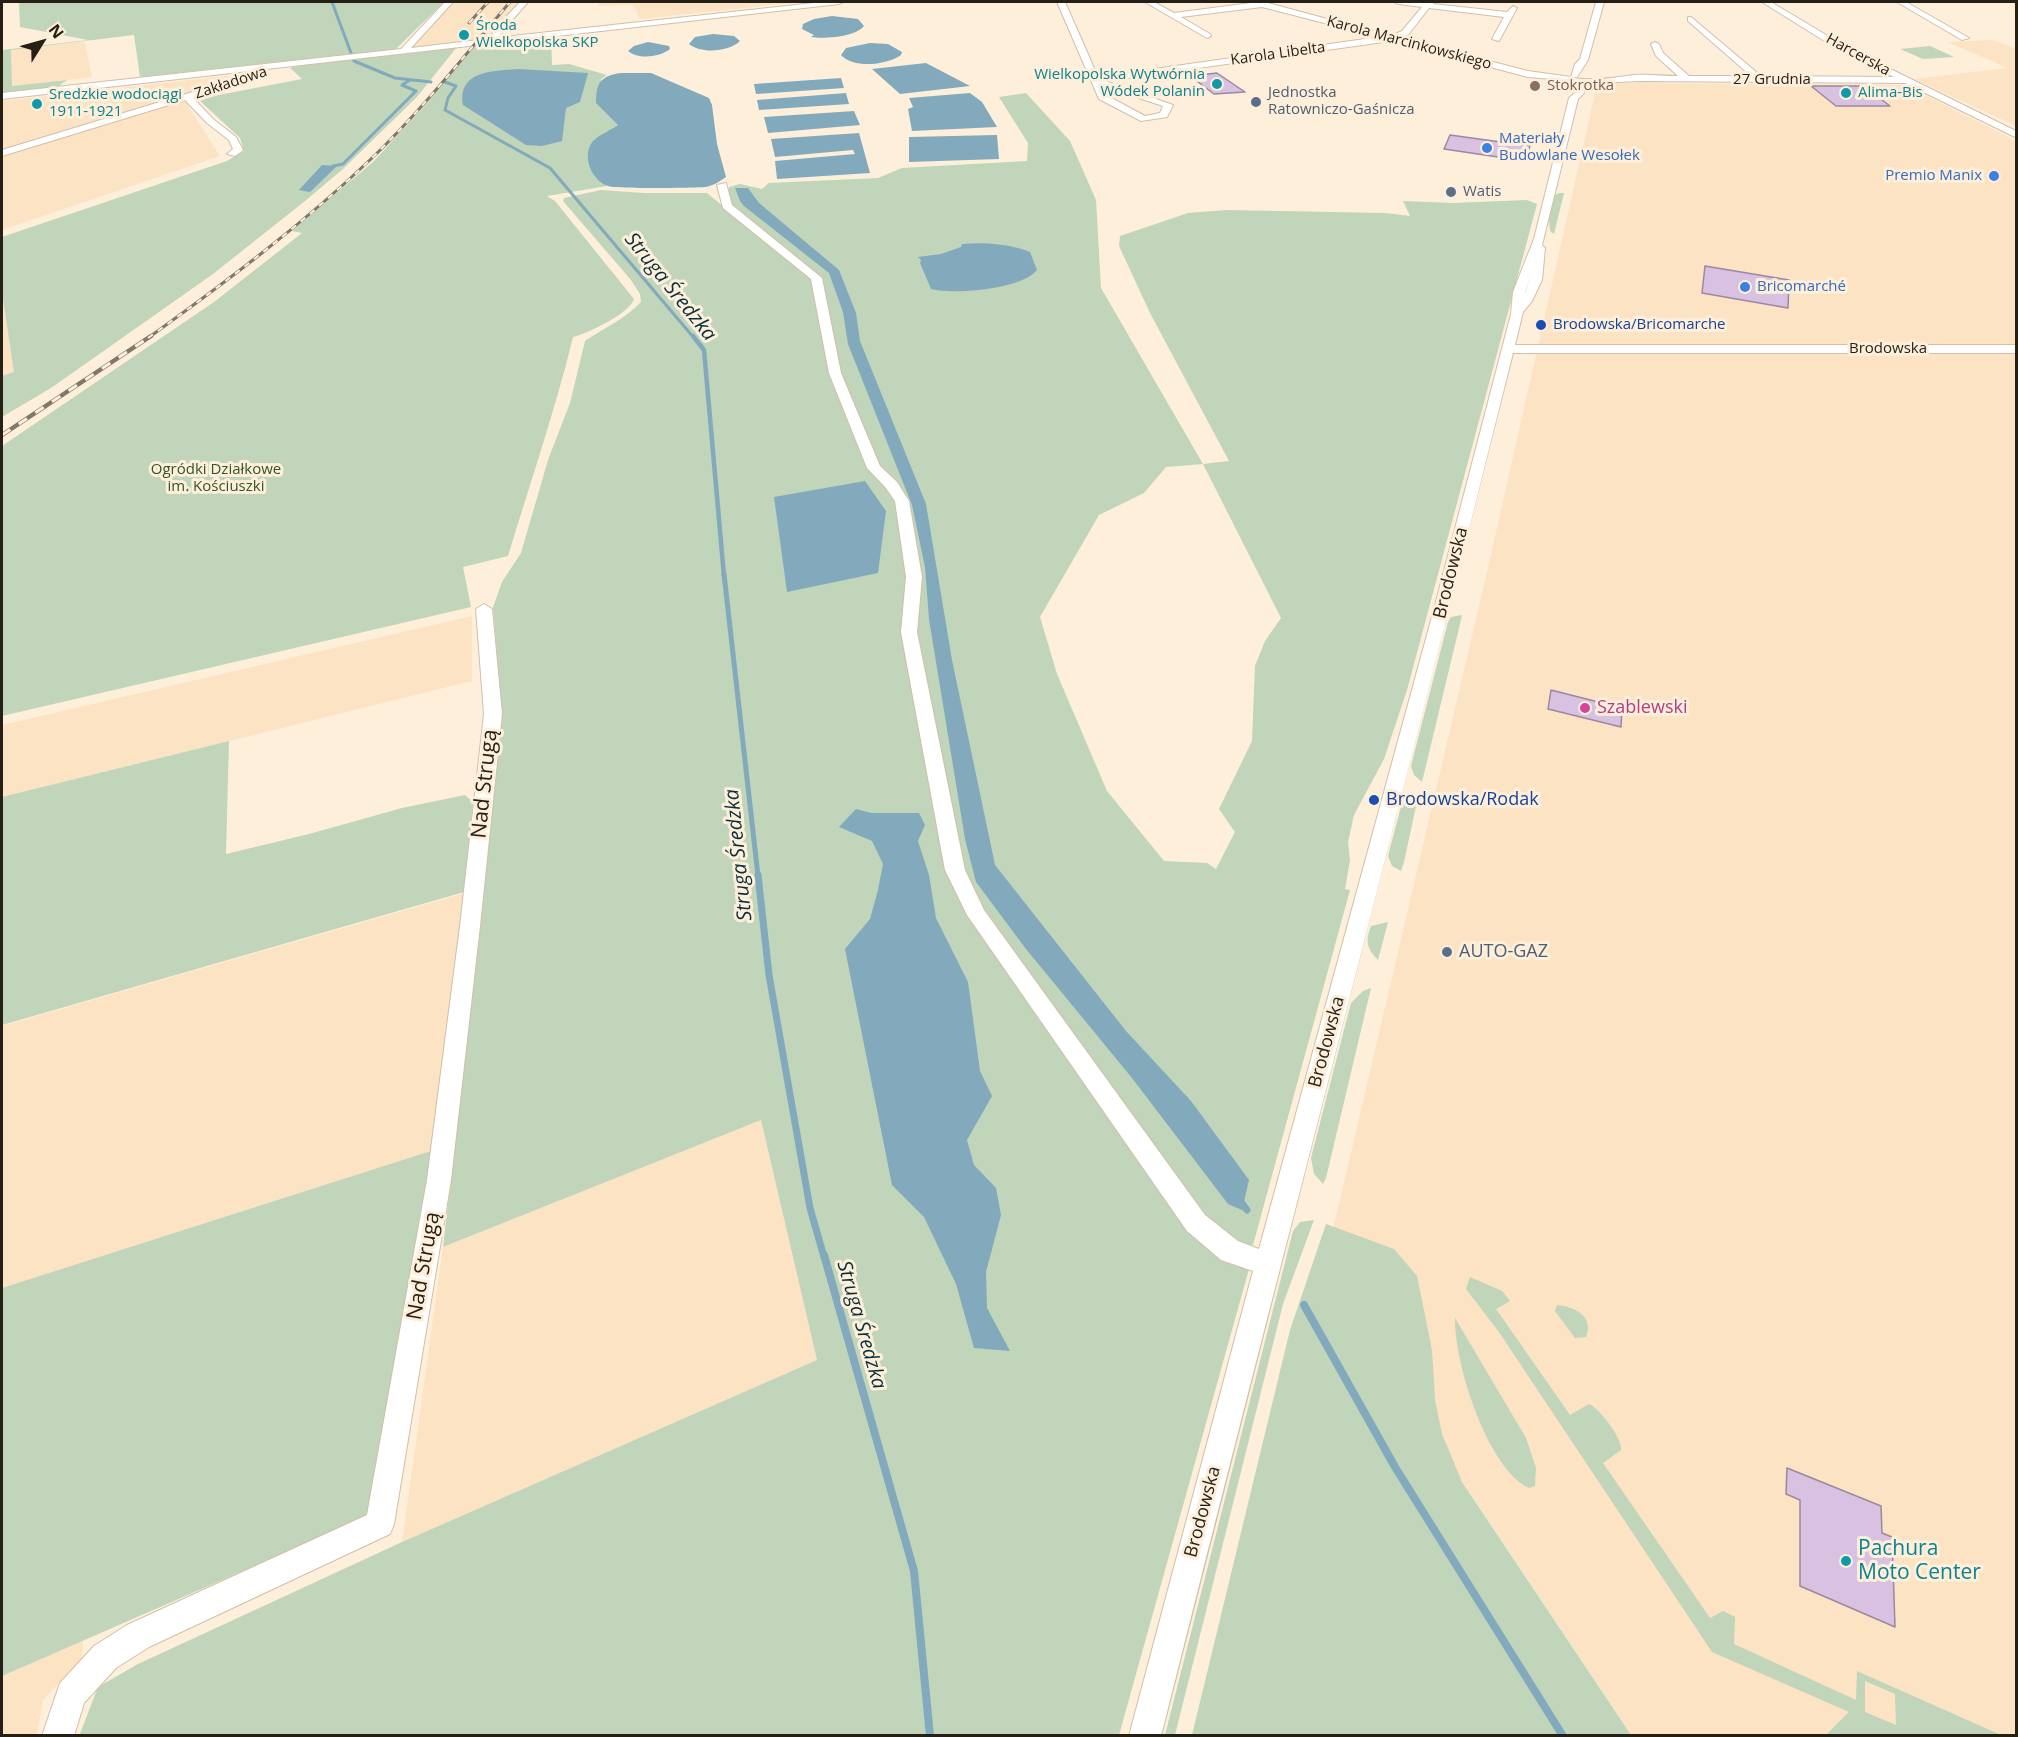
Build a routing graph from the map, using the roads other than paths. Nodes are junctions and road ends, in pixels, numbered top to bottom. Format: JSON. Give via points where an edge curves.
{"nodes":[{"id":1,"x":449,"y":2,"type":"edge"},
{"id":2,"x":524,"y":2,"type":"edge"},
{"id":3,"x":839,"y":2,"type":"edge"},
{"id":4,"x":1061,"y":2,"type":"edge"},
{"id":5,"x":1149,"y":2,"type":"edge"},
{"id":6,"x":1254,"y":2,"type":"edge"},
{"id":7,"x":1398,"y":2,"type":"edge"},
{"id":8,"x":1600,"y":2,"type":"edge"},
{"id":9,"x":1766,"y":2,"type":"edge"},
{"id":10,"x":1901,"y":2,"type":"edge"},
{"id":11,"x":1429,"y":3,"type":"edge"},
{"id":12,"x":1264,"y":4,"type":"junction"},
{"id":13,"x":1173,"y":16,"type":"junction"},
{"id":14,"x":1691,"y":19,"type":"dead end"},
{"id":15,"x":1207,"y":36,"type":"dead end"},
{"id":16,"x":1392,"y":38,"type":"junction"},
{"id":17,"x":1965,"y":38,"type":"dead end"},
{"id":18,"x":1496,"y":39,"type":"dead end"},
{"id":19,"x":501,"y":40,"type":"junction"},
{"id":20,"x":1655,"y":44,"type":"dead end"},
{"id":21,"x":403,"y":51,"type":"junction"},
{"id":22,"x":289,"y":64,"type":"junction"},
{"id":23,"x":1580,"y":79,"type":"junction"},
{"id":24,"x":1687,"y":79,"type":"junction"},
{"id":25,"x":1759,"y":79,"type":"junction"},
{"id":26,"x":1094,"y":80,"type":"junction"},
{"id":27,"x":1906,"y":80,"type":"junction"},
{"id":28,"x":2,"y":96,"type":"edge"},
{"id":29,"x":187,"y":97,"type":"junction"},
{"id":30,"x":2016,"y":134,"type":"edge"},
{"id":31,"x":2,"y":153,"type":"edge"},
{"id":32,"x":232,"y":154,"type":"dead end"},
{"id":33,"x":722,"y":185,"type":"dead end"},
{"id":34,"x":1508,"y":349,"type":"junction"},
{"id":35,"x":2016,"y":349,"type":"edge"},
{"id":36,"x":484,"y":609,"type":"dead end"},
{"id":37,"x":1266,"y":1269,"type":"junction"},
{"id":38,"x":57,"y":1736,"type":"edge"},
{"id":39,"x":1145,"y":1736,"type":"edge"}],
"edges":[{"from":1,"to":21,"type":"street"},
{"from":2,"to":19,"type":"street","via":[[495,34]]},
{"from":3,"to":19,"type":"street"},
{"from":4,"to":26,"type":"street"},
{"from":5,"to":13,"type":"street"},
{"from":6,"to":12,"type":"street","name":"Karola Marcinkowskiego"},
{"from":7,"to":11,"type":"street"},
{"from":8,"to":23,"type":"street","name":"Brodowska"},
{"from":9,"to":27,"type":"street","name":"Harcerska","via":[[1845,50]]},
{"from":10,"to":17,"type":"street"},
{"from":11,"to":16,"type":"street","via":[[1406,33]]},
{"from":11,"to":18,"type":"street","via":[[1511,12]]},
{"from":12,"to":13,"type":"street"},
{"from":12,"to":16,"type":"street","name":"Karola Marcinkowskiego"},
{"from":13,"to":15,"type":"street"},
{"from":14,"to":25,"type":"street"},
{"from":16,"to":23,"type":"street","name":"Karola Marcinkowskiego","via":[[1528,74]]},
{"from":16,"to":26,"type":"street","name":"Karola Libelta"},
{"from":19,"to":21,"type":"street"},
{"from":20,"to":24,"type":"street","via":[[1659,54]]},
{"from":21,"to":22,"type":"street"},
{"from":22,"to":28,"type":"street"},
{"from":22,"to":29,"type":"street","name":"Zakładowa"},
{"from":23,"to":24,"type":"street","name":"27 Grudnia"},
{"from":23,"to":34,"type":"street","name":"Brodowska","via":[[1580,93],[1574,98],[1539,239],[1540,269],[1533,292],[1517,314]]},
{"from":24,"to":25,"type":"street","name":"27 Grudnia"},
{"from":25,"to":27,"type":"street","name":"27 Grudnia"},
{"from":26,"to":26,"type":"street","via":[[1102,97],[1144,119],[1164,115],[1168,105]]},
{"from":27,"to":30,"type":"street","name":"Harcerska"},
{"from":29,"to":31,"type":"street","name":"Zakładowa"},
{"from":29,"to":32,"type":"street","via":[[233,139],[238,150]]},
{"from":33,"to":37,"type":"street","via":[[727,207],[816,278],[835,373],[874,468],[902,501],[914,577],[909,632],[955,870],[965,893],[1196,1222],[1230,1251]]},
{"from":34,"to":35,"type":"street","name":"Brodowska"},
{"from":34,"to":37,"type":"street","name":"Brodowska"},
{"from":36,"to":38,"type":"street","name":"Nad Strugą","via":[[493,714],[470,926],[439,1180],[380,1524],[138,1636],[105,1657],[71,1694]]},
{"from":37,"to":39,"type":"street","name":"Brodowska"}]}
